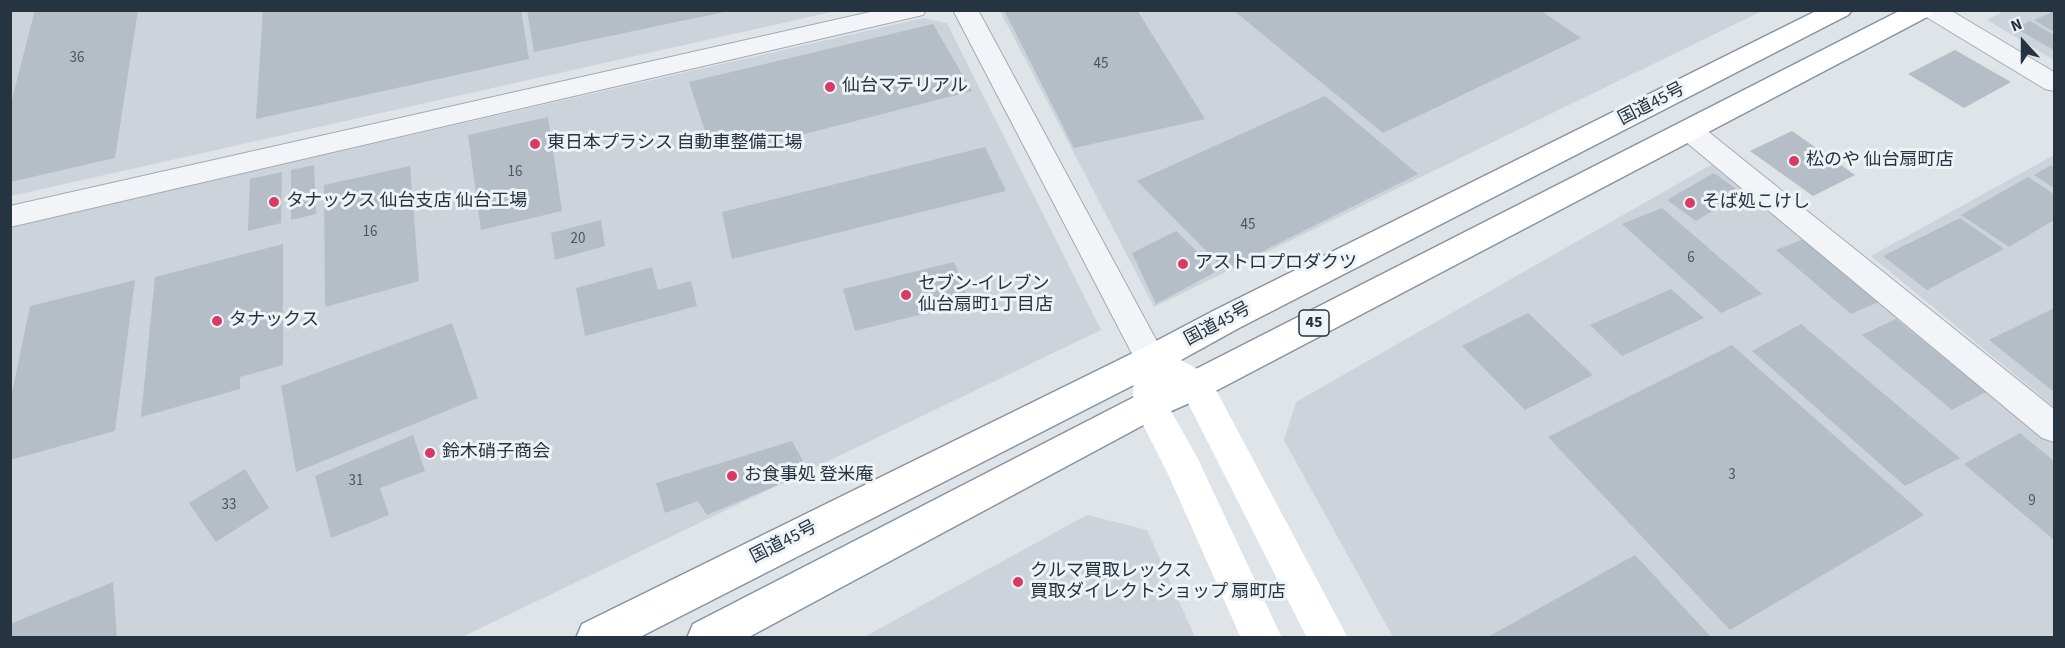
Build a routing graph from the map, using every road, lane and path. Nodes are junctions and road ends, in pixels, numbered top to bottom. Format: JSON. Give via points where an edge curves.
{"nodes":[{"id":1,"x":914,"y":10,"type":"edge"},
{"id":2,"x":965,"y":10,"type":"edge"},
{"id":3,"x":1839,"y":10,"type":"edge"},
{"id":4,"x":1922,"y":10,"type":"edge"},
{"id":5,"x":1932,"y":10,"type":"edge"},
{"id":6,"x":2055,"y":83,"type":"edge"},
{"id":7,"x":1690,"y":131,"type":"junction"},
{"id":8,"x":10,"y":217,"type":"edge"},
{"id":9,"x":1151,"y":360,"type":"junction"},
{"id":10,"x":1196,"y":385,"type":"junction"},
{"id":11,"x":1150,"y":405,"type":"junction"},
{"id":12,"x":2055,"y":428,"type":"edge"},
{"id":13,"x":596,"y":638,"type":"edge"},
{"id":14,"x":707,"y":638,"type":"edge"},
{"id":15,"x":1262,"y":638,"type":"edge"},
{"id":16,"x":1328,"y":638,"type":"edge"}],
"edges":[{"from":1,"to":8,"type":"street"},
{"from":2,"to":9,"type":"street"},
{"from":3,"to":9,"type":"main road","name":"国道45号","number":"45"},
{"from":4,"to":7,"type":"main road","number":"45"},
{"from":5,"to":6,"type":"street"},
{"from":7,"to":10,"type":"main road","number":"45"},
{"from":7,"to":12,"type":"street"},
{"from":9,"to":10,"type":"main road"},
{"from":9,"to":11,"type":"main road"},
{"from":9,"to":13,"type":"main road","name":"国道45号","number":"45"},
{"from":10,"to":11,"type":"main road","number":"45"},
{"from":10,"to":16,"type":"main road"},
{"from":11,"to":14,"type":"main road","number":"45"},
{"from":11,"to":15,"type":"main road","via":[[1184,468]]}]}
